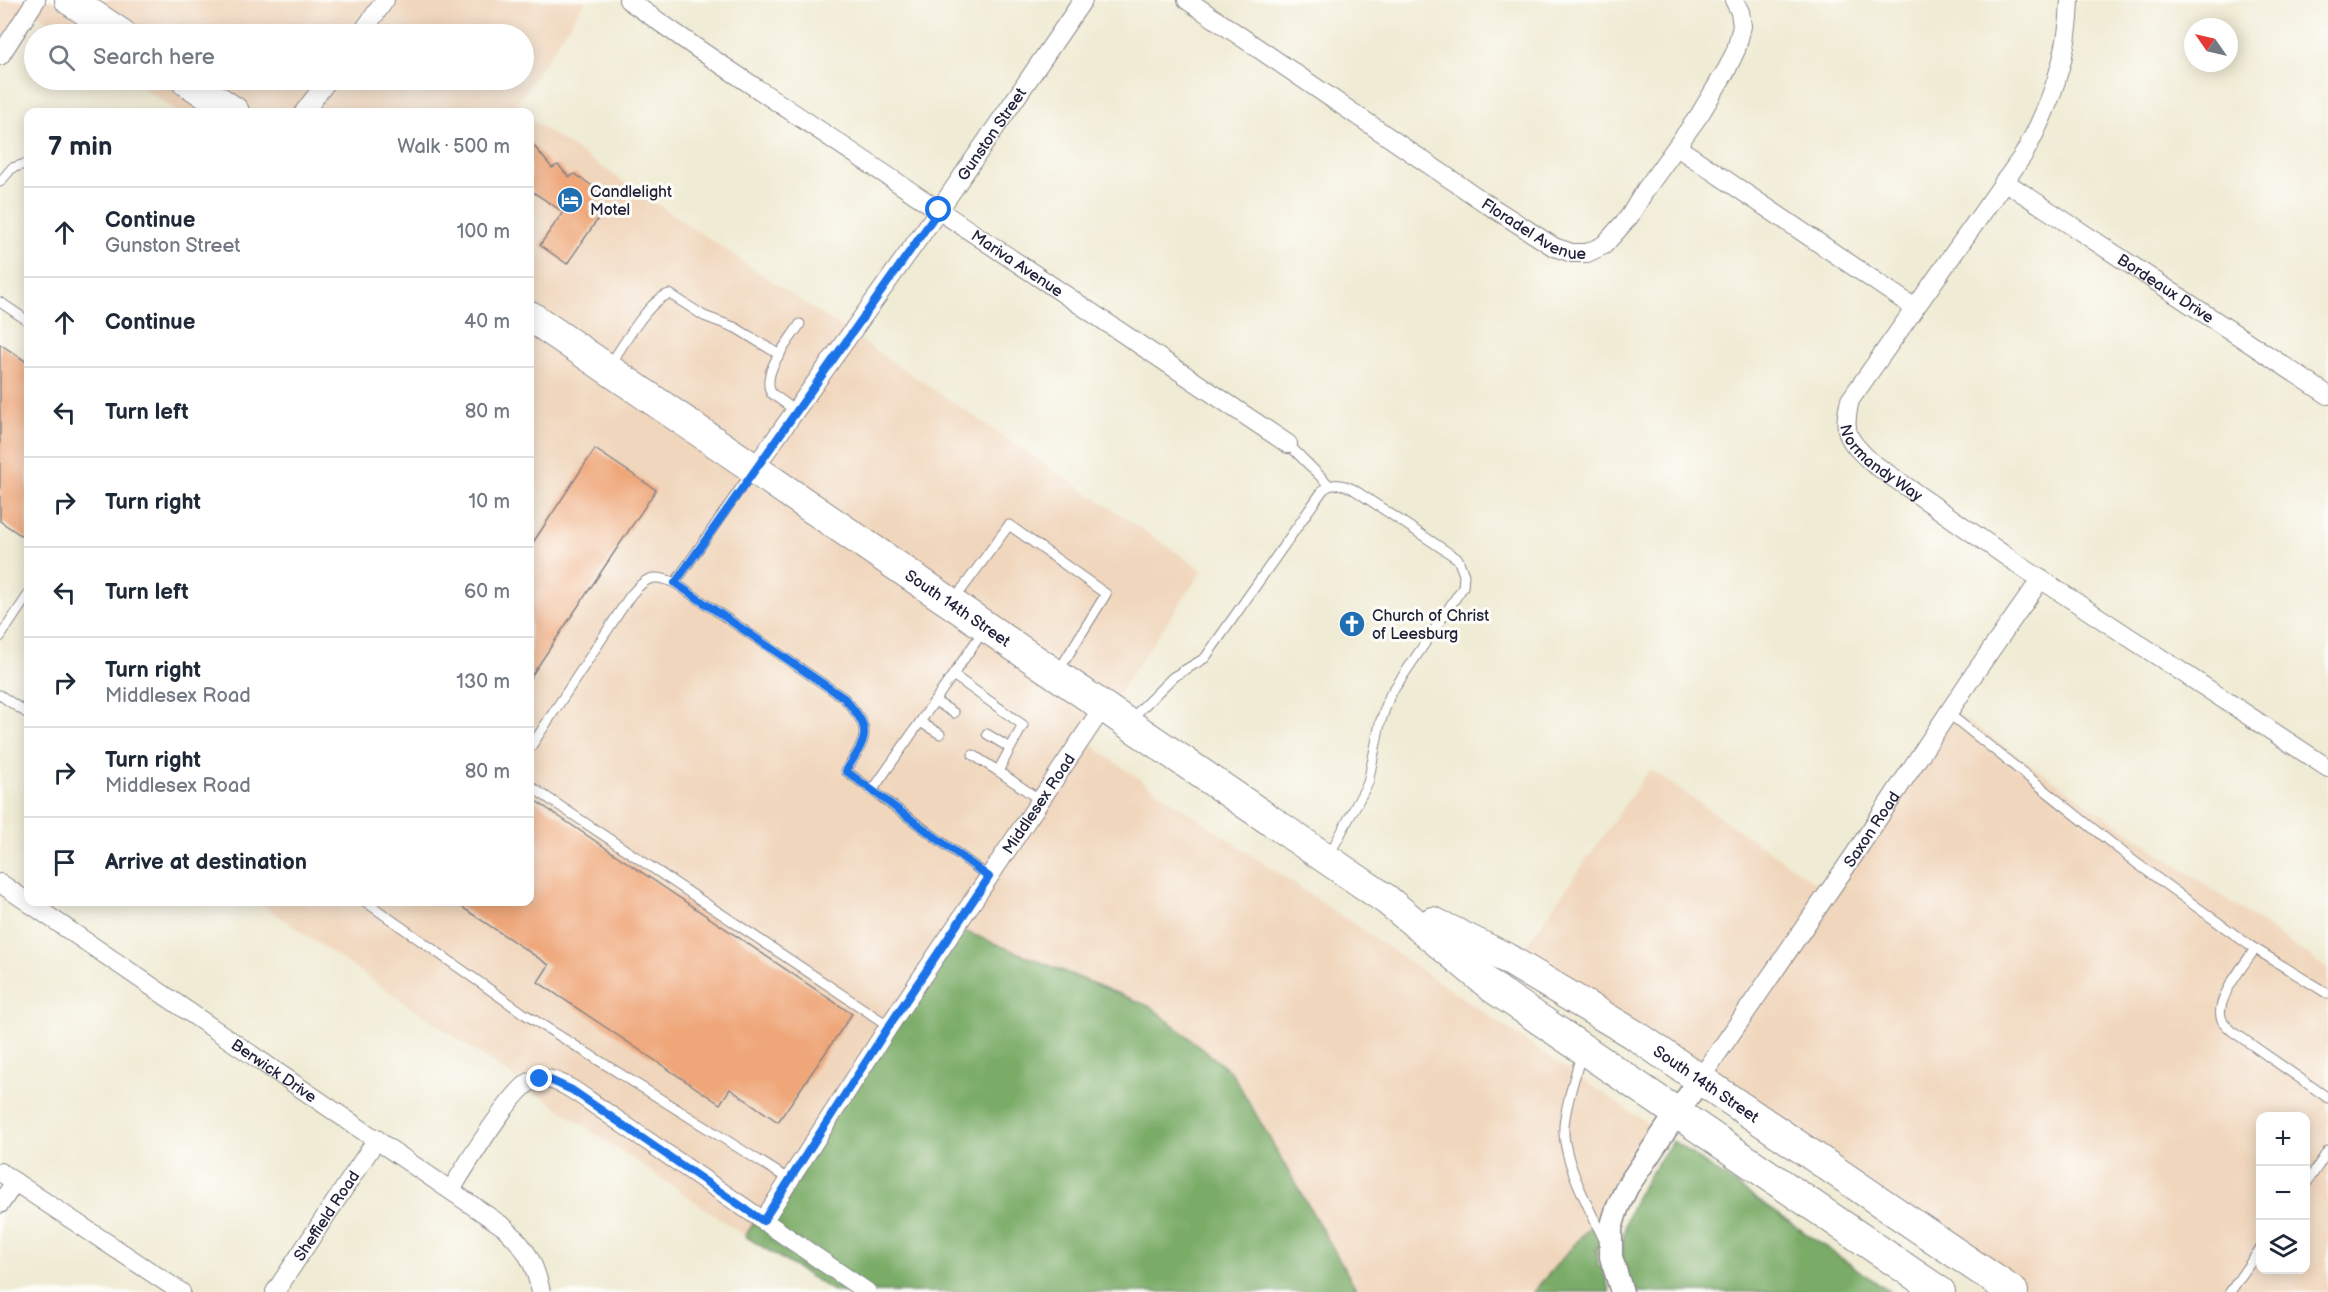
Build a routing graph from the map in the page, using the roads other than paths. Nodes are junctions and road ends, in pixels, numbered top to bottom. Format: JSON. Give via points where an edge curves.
{"nodes":[{"id":1,"x":36,"y":0,"type":"edge"},
{"id":2,"x":70,"y":0,"type":"edge"},
{"id":3,"x":385,"y":0,"type":"edge"},
{"id":4,"x":628,"y":0,"type":"edge"},
{"id":5,"x":1083,"y":0,"type":"edge"},
{"id":6,"x":1187,"y":0,"type":"edge"},
{"id":7,"x":1734,"y":0,"type":"edge"},
{"id":8,"x":2070,"y":0,"type":"edge"},
{"id":9,"x":106,"y":24,"type":"edge"},
{"id":10,"x":368,"y":24,"type":"edge"},
{"id":11,"x":0,"y":56,"type":"edge"},
{"id":12,"x":201,"y":90,"type":"edge"},
{"id":13,"x":320,"y":90,"type":"edge"},
{"id":14,"x":228,"y":108,"type":"edge"},
{"id":15,"x":307,"y":108,"type":"edge"},
{"id":16,"x":1677,"y":147,"type":"junction"},
{"id":17,"x":24,"y":164,"type":"edge"},
{"id":18,"x":2004,"y":181,"type":"junction"},
{"id":19,"x":0,"y":182,"type":"edge"},
{"id":20,"x":939,"y":210,"type":"junction"},
{"id":21,"x":0,"y":302,"type":"edge"},
{"id":22,"x":1915,"y":308,"type":"junction"},
{"id":23,"x":24,"y":318,"type":"edge"},
{"id":24,"x":534,"y":319,"type":"edge"},
{"id":25,"x":800,"y":324,"type":"dead end"},
{"id":26,"x":780,"y":355,"type":"junction"},
{"id":27,"x":607,"y":369,"type":"junction"},
{"id":28,"x":2328,"y":395,"type":"edge"},
{"id":29,"x":796,"y":411,"type":"junction"},
{"id":30,"x":1288,"y":444,"type":"joint"},
{"id":31,"x":753,"y":470,"type":"junction"},
{"id":32,"x":1329,"y":485,"type":"junction"},
{"id":33,"x":2041,"y":579,"type":"junction"},
{"id":34,"x":675,"y":583,"type":"junction"},
{"id":35,"x":24,"y":601,"type":"edge"},
{"id":36,"x":951,"y":604,"type":"junction"},
{"id":37,"x":986,"y":628,"type":"junction"},
{"id":38,"x":0,"y":637,"type":"edge"},
{"id":39,"x":1056,"y":674,"type":"junction"},
{"id":40,"x":953,"y":675,"type":"junction"},
{"id":41,"x":0,"y":695,"type":"edge"},
{"id":42,"x":935,"y":701,"type":"junction"},
{"id":43,"x":24,"y":711,"type":"edge"},
{"id":44,"x":954,"y":713,"type":"dead end"},
{"id":45,"x":1948,"y":713,"type":"junction"},
{"id":46,"x":1115,"y":715,"type":"junction"},
{"id":47,"x":920,"y":722,"type":"junction"},
{"id":48,"x":940,"y":734,"type":"dead end"},
{"id":49,"x":987,"y":734,"type":"dead end"},
{"id":50,"x":534,"y":742,"type":"edge"},
{"id":51,"x":1010,"y":748,"type":"junction"},
{"id":52,"x":973,"y":755,"type":"dead end"},
{"id":53,"x":2328,"y":768,"type":"edge"},
{"id":54,"x":998,"y":771,"type":"junction"},
{"id":55,"x":534,"y":789,"type":"edge"},
{"id":56,"x":872,"y":791,"type":"junction"},
{"id":57,"x":1040,"y":800,"type":"junction"},
{"id":58,"x":1327,"y":859,"type":"junction"},
{"id":59,"x":989,"y":877,"type":"junction"},
{"id":60,"x":0,"y":883,"type":"edge"},
{"id":61,"x":24,"y":899,"type":"edge"},
{"id":62,"x":1387,"y":900,"type":"junction"},
{"id":63,"x":34,"y":906,"type":"edge"},
{"id":64,"x":372,"y":906,"type":"edge"},
{"id":65,"x":2255,"y":949,"type":"junction"},
{"id":66,"x":2328,"y":994,"type":"edge"},
{"id":67,"x":889,"y":1026,"type":"junction"},
{"id":68,"x":1583,"y":1049,"type":"junction"},
{"id":69,"x":1700,"y":1079,"type":"junction"},
{"id":70,"x":2328,"y":1098,"type":"edge"},
{"id":71,"x":1677,"y":1114,"type":"junction"},
{"id":72,"x":378,"y":1139,"type":"junction"},
{"id":73,"x":2328,"y":1151,"type":"edge"},
{"id":74,"x":7,"y":1177,"type":"edge"},
{"id":75,"x":2310,"y":1178,"type":"edge"},
{"id":76,"x":790,"y":1180,"type":"junction"},
{"id":77,"x":451,"y":1190,"type":"junction"},
{"id":78,"x":0,"y":1204,"type":"edge"},
{"id":79,"x":763,"y":1221,"type":"junction"},
{"id":80,"x":2256,"y":1255,"type":"edge"},
{"id":81,"x":1611,"y":1257,"type":"junction"},
{"id":82,"x":180,"y":1292,"type":"edge"},
{"id":83,"x":274,"y":1292,"type":"edge"},
{"id":84,"x":541,"y":1292,"type":"edge"},
{"id":85,"x":867,"y":1292,"type":"edge"},
{"id":86,"x":1622,"y":1292,"type":"edge"},
{"id":87,"x":1940,"y":1292,"type":"edge"},
{"id":88,"x":2013,"y":1292,"type":"edge"},
{"id":89,"x":2231,"y":1292,"type":"edge"}],
"edges":[{"from":1,"to":11,"type":"street"},
{"from":2,"to":9,"type":"highway"},
{"from":3,"to":10,"type":"street"},
{"from":4,"to":20,"type":"street","name":"Mariva Avenue"},
{"from":5,"to":20,"type":"street","name":"Gunston Street"},
{"from":6,"to":16,"type":"street","name":"Floradel Avenue","via":[[1487,204],[1554,247],[1572,253],[1587,253],[1604,245],[1618,231]]},
{"from":7,"to":16,"type":"street","name":"Floradel Avenue","via":[[1742,26],[1736,50]]},
{"from":8,"to":18,"type":"street","name":"Normandy Way","via":[[2056,86],[2024,154]]},
{"from":12,"to":14,"type":"highway"},
{"from":13,"to":15,"type":"street"},
{"from":16,"to":22,"type":"street"},
{"from":17,"to":19,"type":"lane","via":[[12,168]]},
{"from":18,"to":22,"type":"street","name":"Normandy Way"},
{"from":18,"to":28,"type":"street","name":"Bordeaux Drive"},
{"from":20,"to":29,"type":"street","name":"Gunston Street"},
{"from":20,"to":30,"type":"street","name":"Mariva Avenue"},
{"from":21,"to":23,"type":"lane"},
{"from":22,"to":33,"type":"street","name":"Normandy Way","via":[[1850,400],[1847,435],[1871,462]]},
{"from":24,"to":27,"type":"highway","name":"South 14th Street"},
{"from":25,"to":26,"type":"lane"},
{"from":26,"to":27,"type":"lane","via":[[670,294],[653,304]]},
{"from":26,"to":29,"type":"lane","via":[[768,378],[769,387],[776,398]]},
{"from":27,"to":31,"type":"highway","name":"South 14th Street"},
{"from":29,"to":31,"type":"street","name":"Gunston Street"},
{"from":30,"to":32,"type":"lane"},
{"from":31,"to":34,"type":"lane"},
{"from":31,"to":36,"type":"highway","name":"South 14th Street"},
{"from":32,"to":46,"type":"lane","via":[[1206,658]]},
{"from":32,"to":58,"type":"lane","via":[[1345,485],[1363,495],[1458,559],[1464,575],[1463,587],[1390,695],[1368,783]]},
{"from":33,"to":45,"type":"street","name":"Saxon Road"},
{"from":33,"to":53,"type":"street","name":"Normandy Way"},
{"from":34,"to":50,"type":"lane","via":[[653,577],[641,583]]},
{"from":34,"to":56,"type":"lane","via":[[844,698],[862,719],[865,735],[846,771]]},
{"from":35,"to":38,"type":"lane"},
{"from":36,"to":37,"type":"highway","name":"South 14th Street"},
{"from":36,"to":39,"type":"lane","via":[[1009,525],[1106,594]]},
{"from":37,"to":39,"type":"highway","name":"South 14th Street"},
{"from":37,"to":40,"type":"lane"},
{"from":39,"to":46,"type":"highway","name":"South 14th Street"},
{"from":40,"to":42,"type":"lane"},
{"from":40,"to":51,"type":"lane","via":[[1023,725]]},
{"from":41,"to":43,"type":"lane"},
{"from":42,"to":44,"type":"lane"},
{"from":42,"to":47,"type":"lane"},
{"from":45,"to":65,"type":"lane","via":[[2135,862]]},
{"from":45,"to":69,"type":"street","name":"Saxon Road"},
{"from":46,"to":57,"type":"street","name":"Middlesex Road"},
{"from":46,"to":58,"type":"highway","name":"South 14th Street"},
{"from":47,"to":48,"type":"lane"},
{"from":47,"to":56,"type":"lane"},
{"from":49,"to":51,"type":"lane"},
{"from":51,"to":54,"type":"lane"},
{"from":52,"to":54,"type":"lane"},
{"from":54,"to":57,"type":"lane"},
{"from":55,"to":67,"type":"lane"},
{"from":56,"to":59,"type":"lane"},
{"from":57,"to":59,"type":"street","name":"Middlesex Road"},
{"from":58,"to":62,"type":"highway","name":"South 14th Street"},
{"from":59,"to":67,"type":"street","name":"Middlesex Road"},
{"from":60,"to":61,"type":"street","name":"Berwick Drive"},
{"from":62,"to":68,"type":"highway","name":"South 14th Street","via":[[1492,987]]},
{"from":62,"to":69,"type":"highway","name":"South 14th Street","via":[[1506,958],[1638,1036]]},
{"from":63,"to":72,"type":"street","name":"Berwick Drive"},
{"from":64,"to":76,"type":"lane","via":[[524,1013]]},
{"from":65,"to":66,"type":"lane"},
{"from":65,"to":70,"type":"lane","via":[[2228,989],[2221,1005],[2222,1019],[2232,1031]]},
{"from":67,"to":76,"type":"street","name":"Middlesex Road"},
{"from":68,"to":71,"type":"highway","name":"South 14th Street"},
{"from":68,"to":81,"type":"lane","via":[[1564,1129],[1570,1165]]},
{"from":69,"to":71,"type":"street"},
{"from":69,"to":88,"type":"highway","name":"South 14th Street"},
{"from":71,"to":81,"type":"street","via":[[1627,1187],[1611,1228]]},
{"from":71,"to":87,"type":"highway","name":"South 14th Street"},
{"from":72,"to":77,"type":"street","name":"Berwick Drive"},
{"from":72,"to":83,"type":"street","name":"Sheffield Road"},
{"from":73,"to":75,"type":"lane"},
{"from":74,"to":78,"type":"street"},
{"from":74,"to":82,"type":"street"},
{"from":76,"to":79,"type":"street","name":"Middlesex Road"},
{"from":77,"to":79,"type":"street","via":[[514,1097],[529,1082],[540,1079],[572,1090]]},
{"from":77,"to":84,"type":"street","name":"Berwick Drive","via":[[523,1245],[535,1267]]},
{"from":79,"to":85,"type":"street"},
{"from":80,"to":89,"type":"lane"},
{"from":81,"to":86,"type":"street"}]}
